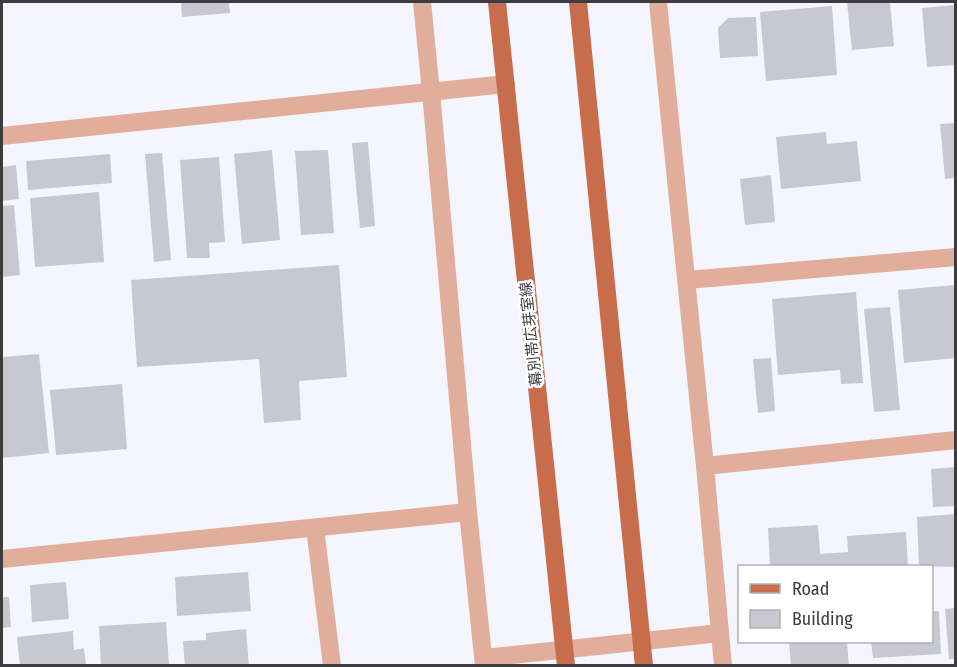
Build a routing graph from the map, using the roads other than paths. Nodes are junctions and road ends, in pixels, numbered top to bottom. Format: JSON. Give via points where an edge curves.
{"nodes":[{"id":1,"x":422,"y":2,"type":"edge"},
{"id":2,"x":497,"y":2,"type":"edge"},
{"id":3,"x":578,"y":2,"type":"edge"},
{"id":4,"x":658,"y":2,"type":"edge"},
{"id":5,"x":506,"y":84,"type":"junction"},
{"id":6,"x":431,"y":92,"type":"junction"},
{"id":7,"x":2,"y":136,"type":"edge"},
{"id":8,"x":956,"y":257,"type":"edge"},
{"id":9,"x":687,"y":280,"type":"junction"},
{"id":10,"x":956,"y":440,"type":"edge"},
{"id":11,"x":705,"y":466,"type":"junction"},
{"id":12,"x":468,"y":512,"type":"junction"},
{"id":13,"x":315,"y":528,"type":"junction"},
{"id":14,"x":2,"y":559,"type":"edge"},
{"id":15,"x":720,"y":633,"type":"junction"},
{"id":16,"x":641,"y":641,"type":"junction"},
{"id":17,"x":566,"y":657,"type":"edge"},
{"id":18,"x":484,"y":662,"type":"edge"},
{"id":19,"x":332,"y":666,"type":"edge"},
{"id":20,"x":644,"y":666,"type":"edge"},
{"id":21,"x":723,"y":666,"type":"edge"}],
"edges":[{"from":1,"to":6,"type":"street"},
{"from":2,"to":5,"type":"main road","name":"幕別帯広芽室線"},
{"from":3,"to":16,"type":"main road"},
{"from":4,"to":9,"type":"street"},
{"from":5,"to":6,"type":"street"},
{"from":5,"to":17,"type":"main road","name":"幕別帯広芽室線"},
{"from":6,"to":7,"type":"street"},
{"from":6,"to":12,"type":"street"},
{"from":8,"to":9,"type":"street"},
{"from":9,"to":11,"type":"street"},
{"from":10,"to":11,"type":"street"},
{"from":11,"to":15,"type":"street"},
{"from":12,"to":13,"type":"street"},
{"from":12,"to":18,"type":"street"},
{"from":13,"to":14,"type":"street"},
{"from":13,"to":19,"type":"street"},
{"from":15,"to":16,"type":"street"},
{"from":15,"to":21,"type":"street"},
{"from":16,"to":17,"type":"street"},
{"from":16,"to":20,"type":"main road"},
{"from":17,"to":18,"type":"street"}]}
